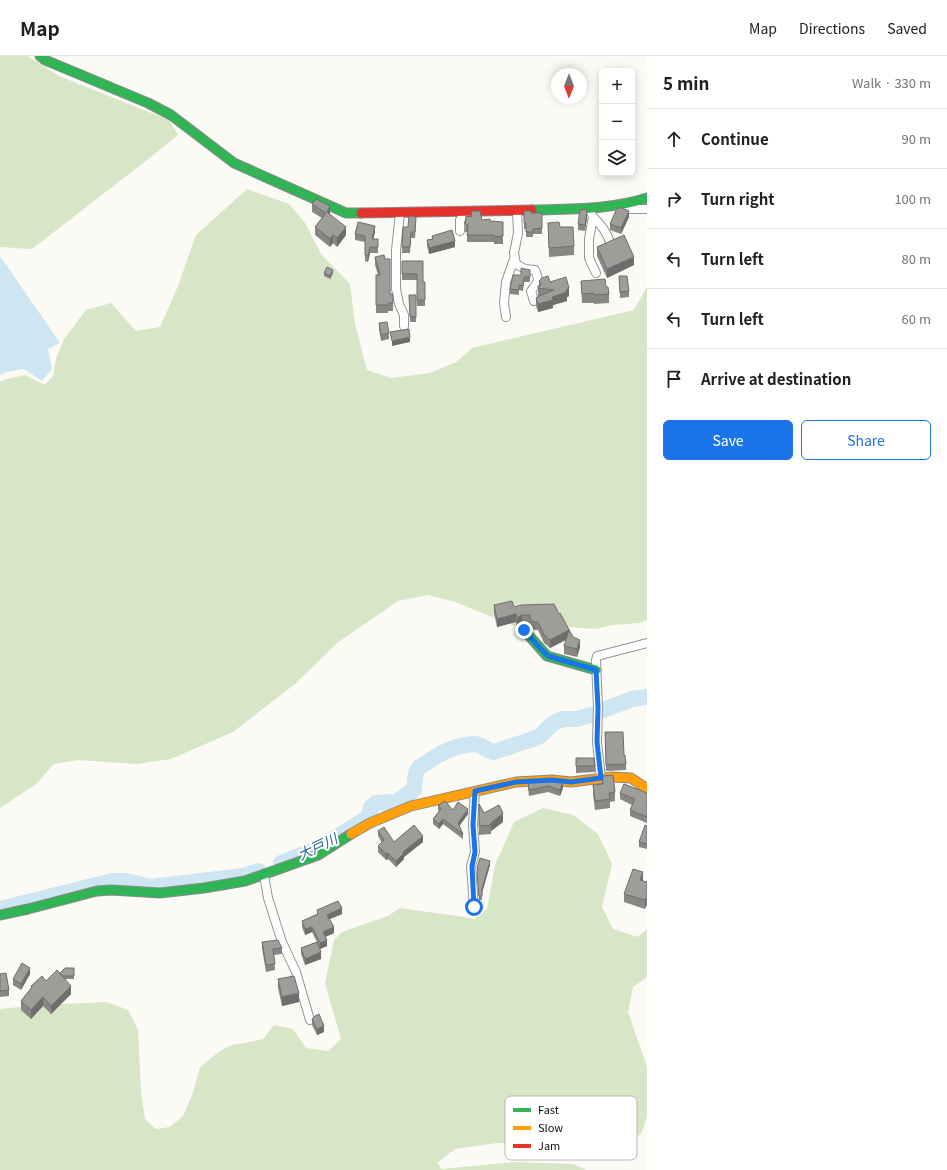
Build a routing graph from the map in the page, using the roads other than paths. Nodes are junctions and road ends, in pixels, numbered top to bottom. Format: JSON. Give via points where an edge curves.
{"nodes":[{"id":1,"x":40,"y":56,"type":"edge"},
{"id":2,"x":647,"y":198,"type":"edge"},
{"id":3,"x":647,"y":209,"type":"edge"},
{"id":4,"x":517,"y":210,"type":"junction"},
{"id":5,"x":468,"y":212,"type":"junction"},
{"id":6,"x":591,"y":212,"type":"junction"},
{"id":7,"x":400,"y":213,"type":"junction"},
{"id":8,"x":460,"y":231,"type":"dead end"},
{"id":9,"x":610,"y":242,"type":"edge"},
{"id":10,"x":515,"y":258,"type":"junction"},
{"id":11,"x":596,"y":273,"type":"dead end"},
{"id":12,"x":534,"y":301,"type":"dead end"},
{"id":13,"x":506,"y":317,"type":"dead end"},
{"id":14,"x":404,"y":326,"type":"dead end"},
{"id":15,"x":524,"y":630,"type":"dead end"},
{"id":16,"x":647,"y":643,"type":"edge"},
{"id":17,"x":596,"y":670,"type":"junction"},
{"id":18,"x":601,"y":778,"type":"junction"},
{"id":19,"x":647,"y":789,"type":"edge"},
{"id":20,"x":475,"y":791,"type":"junction"},
{"id":21,"x":264,"y":875,"type":"junction"},
{"id":22,"x":474,"y":907,"type":"dead end"},
{"id":23,"x":0,"y":915,"type":"edge"},
{"id":24,"x":310,"y":1020,"type":"dead end"}],
"edges":[{"from":1,"to":7,"type":"street","via":[[154,106],[171,115],[234,163],[346,213]]},
{"from":2,"to":6,"type":"street"},
{"from":3,"to":6,"type":"street"},
{"from":4,"to":5,"type":"street"},
{"from":4,"to":6,"type":"street"},
{"from":4,"to":10,"type":"street"},
{"from":5,"to":7,"type":"street"},
{"from":5,"to":8,"type":"street","via":[[460,220]]},
{"from":6,"to":9,"type":"street","via":[[608,234]]},
{"from":6,"to":11,"type":"street","via":[[589,258]]},
{"from":7,"to":14,"type":"street","via":[[396,250],[396,289],[404,315]]},
{"from":10,"to":12,"type":"street","via":[[516,264],[535,270],[539,278],[531,291]]},
{"from":10,"to":13,"type":"street","via":[[506,282]]},
{"from":15,"to":17,"type":"street","via":[[548,656]]},
{"from":16,"to":17,"type":"street","via":[[597,656]]},
{"from":17,"to":18,"type":"street","via":[[597,742]]},
{"from":18,"to":19,"type":"street","via":[[631,778]]},
{"from":18,"to":20,"type":"street","via":[[571,782],[516,782]]},
{"from":20,"to":21,"type":"street","via":[[411,806],[370,823],[318,856]]},
{"from":20,"to":22,"type":"street","via":[[475,852],[472,866]]},
{"from":21,"to":23,"type":"street","via":[[245,881],[160,893],[97,890]]},
{"from":21,"to":24,"type":"street","via":[[268,898],[282,942],[296,972]]}]}
